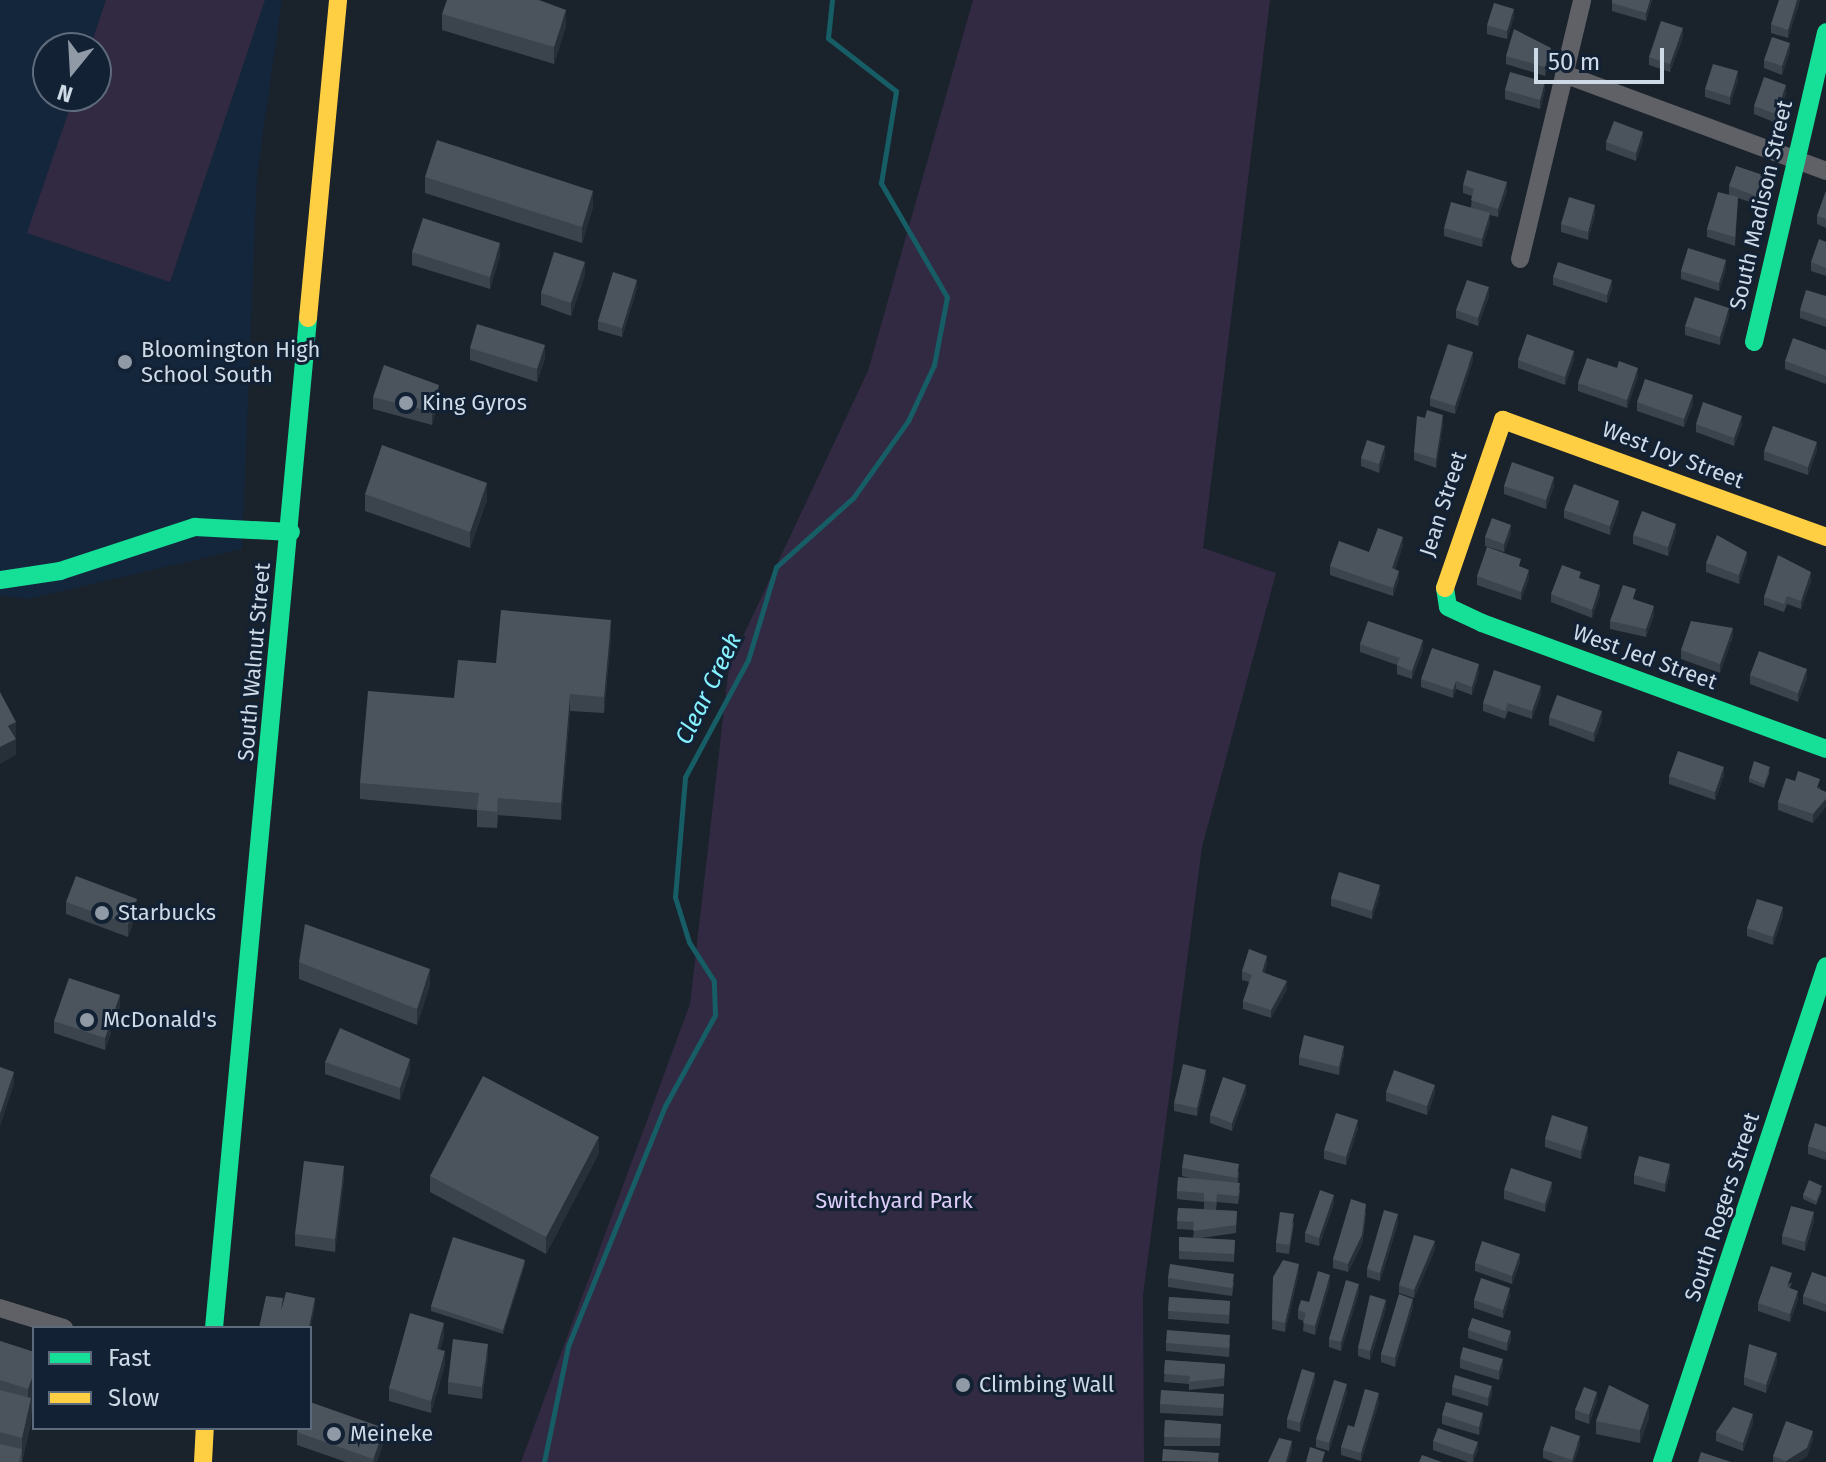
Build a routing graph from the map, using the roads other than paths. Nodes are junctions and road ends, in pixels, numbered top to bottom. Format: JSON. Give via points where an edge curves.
{"nodes":[{"id":1,"x":338,"y":0,"type":"edge"},
{"id":2,"x":1582,"y":0,"type":"edge"},
{"id":3,"x":1826,"y":32,"type":"edge"},
{"id":4,"x":1564,"y":74,"type":"junction"},
{"id":5,"x":1796,"y":160,"type":"junction"},
{"id":6,"x":1826,"y":171,"type":"edge"},
{"id":7,"x":1520,"y":259,"type":"dead end"},
{"id":8,"x":1754,"y":342,"type":"dead end"},
{"id":9,"x":1503,"y":420,"type":"joint"},
{"id":10,"x":291,"y":532,"type":"junction"},
{"id":11,"x":1826,"y":537,"type":"edge"},
{"id":12,"x":0,"y":580,"type":"edge"},
{"id":13,"x":1448,"y":607,"type":"joint"},
{"id":14,"x":1826,"y":749,"type":"edge"},
{"id":15,"x":1826,"y":966,"type":"edge"},
{"id":16,"x":0,"y":1308,"type":"edge"},
{"id":17,"x":58,"y":1326,"type":"edge"},
{"id":18,"x":214,"y":1326,"type":"edge"},
{"id":19,"x":205,"y":1430,"type":"edge"},
{"id":20,"x":203,"y":1462,"type":"edge"},
{"id":21,"x":1662,"y":1462,"type":"edge"}],
"edges":[{"from":1,"to":10,"type":"street","name":"South Walnut Street"},
{"from":2,"to":4,"type":"street"},
{"from":3,"to":5,"type":"street","name":"South Madison Street"},
{"from":4,"to":5,"type":"street"},
{"from":4,"to":7,"type":"street"},
{"from":5,"to":6,"type":"street"},
{"from":5,"to":8,"type":"street","name":"South Madison Street"},
{"from":9,"to":11,"type":"street","name":"West Joy Street"},
{"from":9,"to":13,"type":"street","name":"Jean Street","via":[[1451,551],[1444,581]]},
{"from":10,"to":12,"type":"street","via":[[195,527],[60,571]]},
{"from":10,"to":18,"type":"street","name":"South Walnut Street"},
{"from":13,"to":14,"type":"street","name":"West Jed Street"},
{"from":15,"to":21,"type":"street","name":"South Rogers Street"},
{"from":16,"to":17,"type":"street"},
{"from":19,"to":20,"type":"street"}]}
